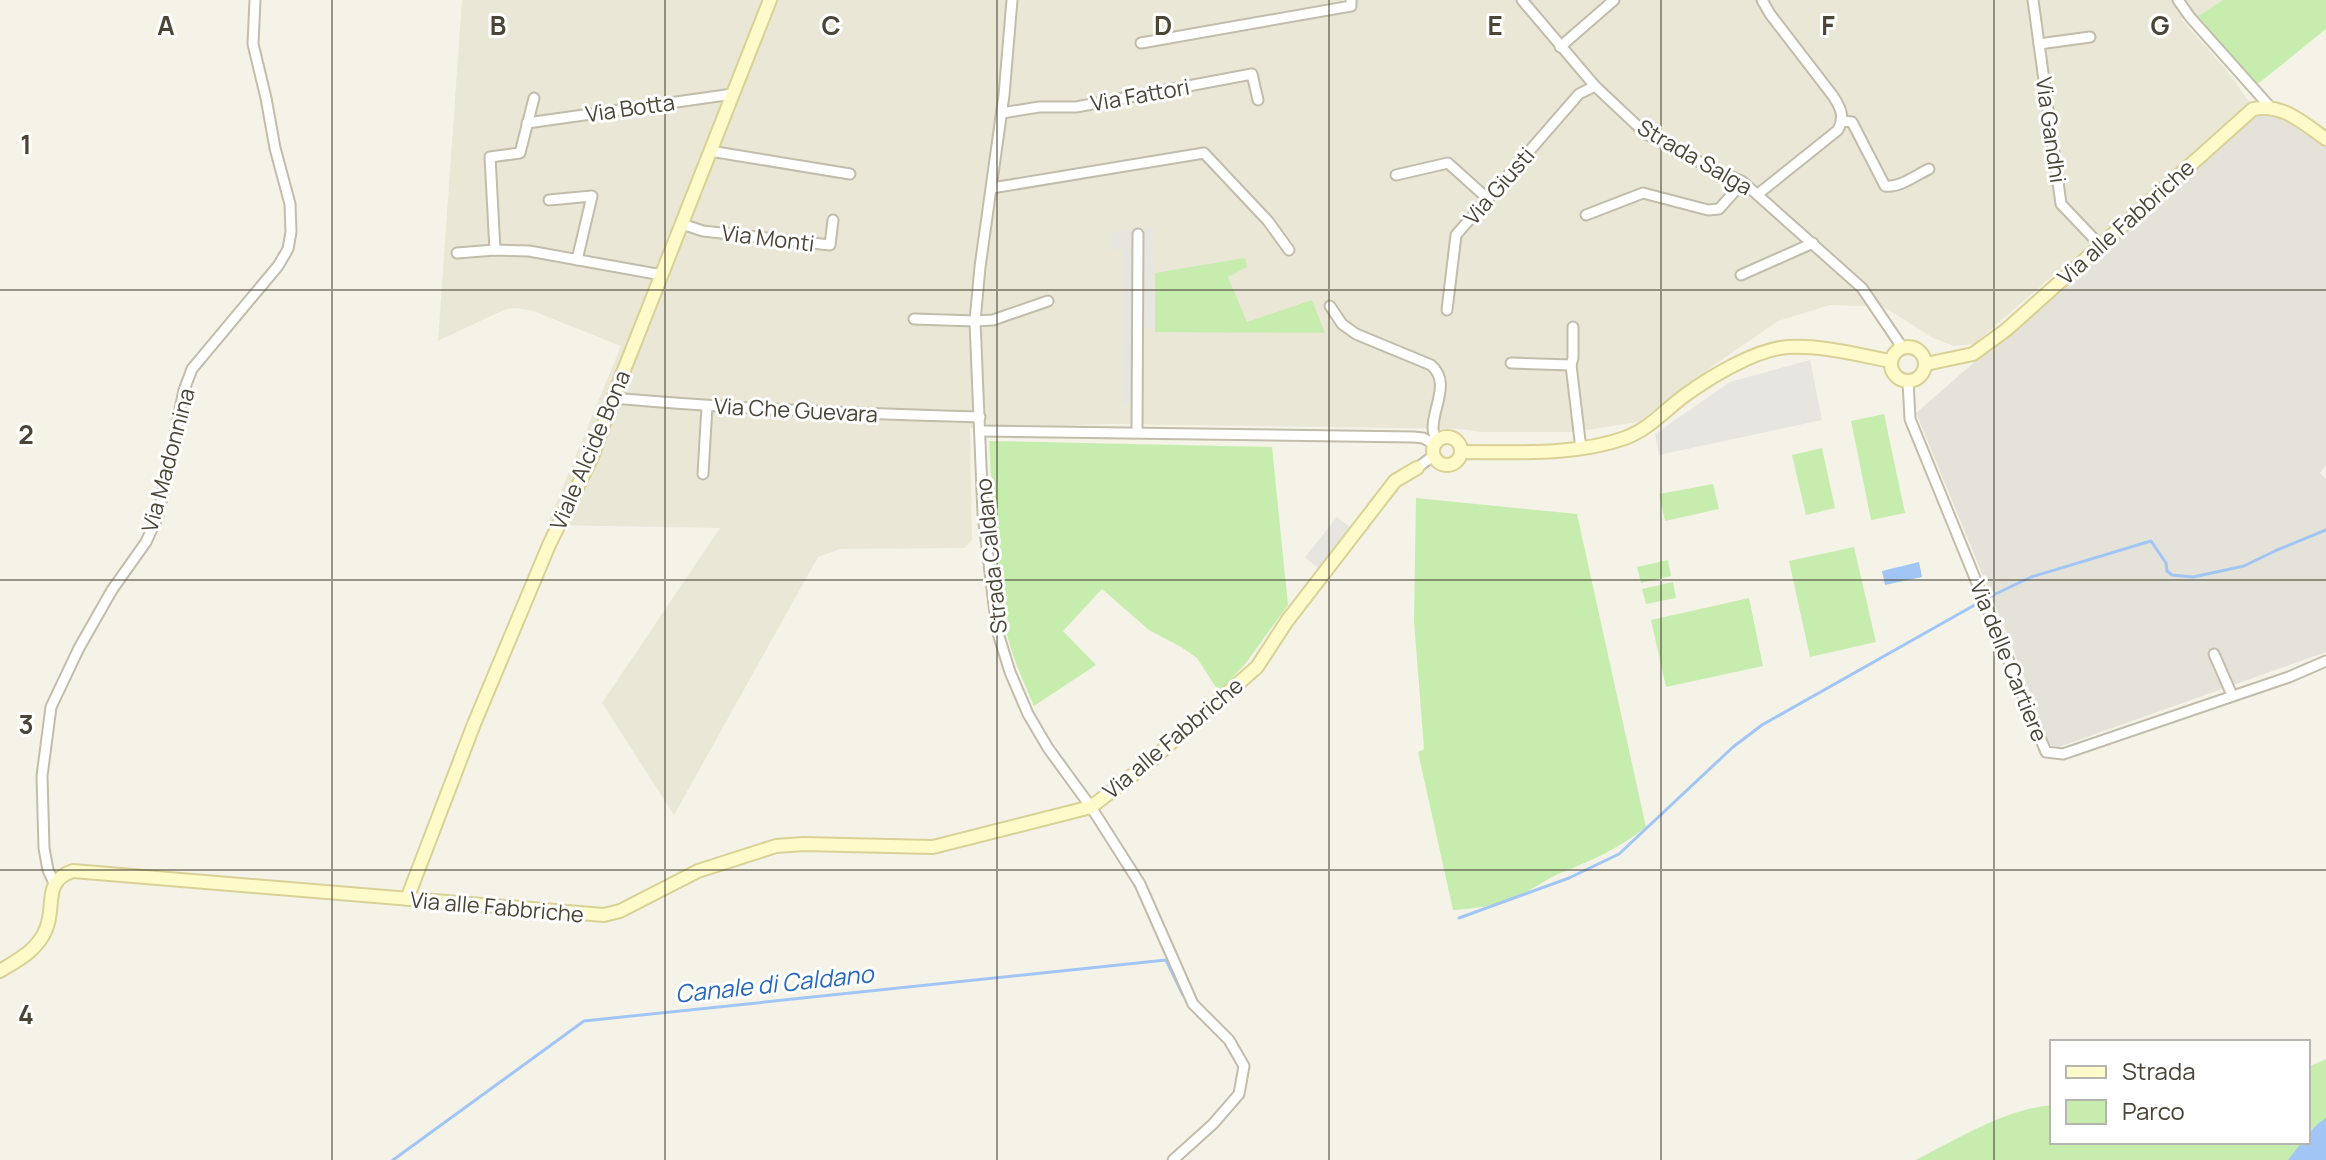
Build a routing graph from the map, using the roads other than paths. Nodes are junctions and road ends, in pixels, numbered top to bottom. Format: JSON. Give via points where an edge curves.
{"nodes":[{"id":1,"x":255,"y":0,"type":"edge"},
{"id":2,"x":770,"y":0,"type":"edge"},
{"id":3,"x":1012,"y":0,"type":"edge"},
{"id":4,"x":1351,"y":0,"type":"edge"},
{"id":5,"x":1522,"y":0,"type":"edge"},
{"id":6,"x":1614,"y":0,"type":"edge"},
{"id":7,"x":1762,"y":0,"type":"edge"},
{"id":8,"x":2033,"y":0,"type":"edge"},
{"id":9,"x":2178,"y":0,"type":"edge"},
{"id":10,"x":2090,"y":37,"type":"dead end"},
{"id":11,"x":1141,"y":43,"type":"dead end"},
{"id":12,"x":2039,"y":44,"type":"junction"},
{"id":13,"x":1560,"y":47,"type":"junction"},
{"id":14,"x":1595,"y":86,"type":"junction"},
{"id":15,"x":733,"y":94,"type":"junction"},
{"id":16,"x":534,"y":98,"type":"dead end"},
{"id":17,"x":1258,"y":100,"type":"dead end"},
{"id":18,"x":2271,"y":108,"type":"junction"},
{"id":19,"x":1002,"y":113,"type":"junction"},
{"id":20,"x":1842,"y":121,"type":"junction"},
{"id":21,"x":527,"y":123,"type":"junction"},
{"id":22,"x":2326,"y":139,"type":"edge"},
{"id":23,"x":710,"y":151,"type":"junction"},
{"id":24,"x":1929,"y":169,"type":"dead end"},
{"id":25,"x":850,"y":174,"type":"dead end"},
{"id":26,"x":1396,"y":175,"type":"dead end"},
{"id":27,"x":1743,"y":182,"type":"junction"},
{"id":28,"x":992,"y":188,"type":"junction"},
{"id":29,"x":1758,"y":194,"type":"junction"},
{"id":30,"x":1488,"y":199,"type":"junction"},
{"id":31,"x":549,"y":200,"type":"dead end"},
{"id":32,"x":1586,"y":215,"type":"dead end"},
{"id":33,"x":833,"y":220,"type":"dead end"},
{"id":34,"x":682,"y":224,"type":"junction"},
{"id":35,"x":1138,"y":234,"type":"dead end"},
{"id":36,"x":1813,"y":243,"type":"junction"},
{"id":37,"x":2100,"y":245,"type":"junction"},
{"id":38,"x":495,"y":250,"type":"junction"},
{"id":39,"x":1289,"y":250,"type":"dead end"},
{"id":40,"x":457,"y":253,"type":"dead end"},
{"id":41,"x":577,"y":260,"type":"junction"},
{"id":42,"x":662,"y":275,"type":"junction"},
{"id":43,"x":1741,"y":275,"type":"dead end"},
{"id":44,"x":1048,"y":301,"type":"dead end"},
{"id":45,"x":1330,"y":306,"type":"dead end"},
{"id":46,"x":1447,"y":310,"type":"dead end"},
{"id":47,"x":914,"y":319,"type":"dead end"},
{"id":48,"x":975,"y":321,"type":"junction"},
{"id":49,"x":1573,"y":327,"type":"dead end"},
{"id":50,"x":1902,"y":347,"type":"junction"},
{"id":51,"x":1891,"y":361,"type":"junction"},
{"id":52,"x":1511,"y":363,"type":"dead end"},
{"id":53,"x":1926,"y":364,"type":"junction"},
{"id":54,"x":1571,"y":365,"type":"junction"},
{"id":55,"x":1908,"y":381,"type":"junction"},
{"id":56,"x":613,"y":398,"type":"junction"},
{"id":57,"x":707,"y":406,"type":"junction"},
{"id":58,"x":980,"y":417,"type":"junction"},
{"id":59,"x":980,"y":431,"type":"junction"},
{"id":60,"x":1137,"y":432,"type":"junction"},
{"id":61,"x":1434,"y":447,"type":"junction"},
{"id":62,"x":1581,"y":449,"type":"junction"},
{"id":63,"x":1461,"y":452,"type":"junction"},
{"id":64,"x":1417,"y":468,"type":"joint"},
{"id":65,"x":703,"y":474,"type":"dead end"},
{"id":66,"x":2214,"y":654,"type":"dead end"},
{"id":67,"x":2326,"y":661,"type":"edge"},
{"id":68,"x":2232,"y":695,"type":"junction"},
{"id":69,"x":1091,"y":807,"type":"junction"},
{"id":70,"x":54,"y":883,"type":"junction"},
{"id":71,"x":407,"y":899,"type":"junction"},
{"id":72,"x":0,"y":971,"type":"edge"},
{"id":73,"x":1173,"y":1160,"type":"edge"}],
"edges":[{"from":1,"to":70,"type":"street","name":"Via Madonnina","via":[[253,44],[290,204],[288,249],[192,369],[158,516],[79,648],[51,707],[42,791],[44,848]]},
{"from":2,"to":15,"type":"street","name":"Viale Alcide Bona"},
{"from":3,"to":19,"type":"street","name":"Strada Caldano"},
{"from":4,"to":11,"type":"street","via":[[1351,6]]},
{"from":5,"to":13,"type":"street","name":"Strada Salga"},
{"from":6,"to":13,"type":"street"},
{"from":7,"to":20,"type":"street","via":[[1839,105]]},
{"from":8,"to":12,"type":"street","name":"Via Gandhi"},
{"from":9,"to":18,"type":"street"},
{"from":10,"to":12,"type":"street"},
{"from":12,"to":37,"type":"street","name":"Via Gandhi","via":[[2061,204]]},
{"from":13,"to":14,"type":"street","name":"Strada Salga"},
{"from":14,"to":27,"type":"street","name":"Strada Salga","via":[[1645,133]]},
{"from":14,"to":30,"type":"street","name":"Via Giusti","via":[[1579,94]]},
{"from":15,"to":21,"type":"street","name":"Via Botta"},
{"from":15,"to":23,"type":"street","name":"Viale Alcide Bona"},
{"from":16,"to":21,"type":"street"},
{"from":17,"to":19,"type":"street","name":"Via Fattori","via":[[1252,74],[1076,107]]},
{"from":18,"to":22,"type":"street","via":[[2289,113]]},
{"from":18,"to":37,"type":"street","name":"Via alle Fabbriche","via":[[2248,113]]},
{"from":19,"to":28,"type":"street","name":"Strada Caldano"},
{"from":20,"to":24,"type":"street","via":[[1852,122],[1885,186]]},
{"from":20,"to":29,"type":"street","via":[[1838,130]]},
{"from":21,"to":38,"type":"street","via":[[520,153],[490,157]]},
{"from":23,"to":25,"type":"street"},
{"from":23,"to":34,"type":"street","name":"Viale Alcide Bona"},
{"from":26,"to":30,"type":"street","via":[[1448,163]]},
{"from":27,"to":29,"type":"street","name":"Strada Salga"},
{"from":27,"to":32,"type":"street","via":[[1719,209],[1643,193]]},
{"from":28,"to":39,"type":"street","via":[[1204,153]]},
{"from":28,"to":48,"type":"street","name":"Strada Caldano"},
{"from":29,"to":36,"type":"street","name":"Strada Salga"},
{"from":30,"to":46,"type":"street","name":"Via Giusti","via":[[1456,235]]},
{"from":31,"to":41,"type":"street","via":[[592,196]]},
{"from":33,"to":34,"type":"street","name":"Via Monti","via":[[830,245]]},
{"from":34,"to":42,"type":"street","name":"Viale Alcide Bona"},
{"from":35,"to":60,"type":"street"},
{"from":36,"to":43,"type":"street"},
{"from":36,"to":50,"type":"street","name":"Strada Salga","via":[[1862,288]]},
{"from":37,"to":53,"type":"street","name":"Via alle Fabbriche","via":[[1973,354]]},
{"from":38,"to":40,"type":"street"},
{"from":38,"to":41,"type":"street"},
{"from":41,"to":42,"type":"street"},
{"from":42,"to":56,"type":"street","name":"Viale Alcide Bona"},
{"from":44,"to":48,"type":"street"},
{"from":45,"to":61,"type":"street","via":[[1356,334],[1437,370]]},
{"from":47,"to":48,"type":"street"},
{"from":48,"to":58,"type":"street","name":"Strada Caldano"},
{"from":49,"to":54,"type":"street"},
{"from":50,"to":51,"type":"street"},
{"from":50,"to":53,"type":"street","via":[[1920,351]]},
{"from":51,"to":55,"type":"street","via":[[1895,376]]},
{"from":51,"to":62,"type":"street","via":[[1815,348],[1787,347],[1754,355],[1687,394],[1649,427]]},
{"from":52,"to":54,"type":"street"},
{"from":53,"to":55,"type":"street","via":[[1922,375]]},
{"from":54,"to":62,"type":"street"},
{"from":55,"to":68,"type":"street","name":"Via delle Cartiere","via":[[1910,419],[2044,750],[2063,754]]},
{"from":56,"to":57,"type":"street","name":"Via Che Guevara"},
{"from":56,"to":71,"type":"street","name":"Viale Alcide Bona","via":[[474,724]]},
{"from":57,"to":58,"type":"street","name":"Via Che Guevara"},
{"from":57,"to":65,"type":"street"},
{"from":58,"to":59,"type":"street","name":"Strada Caldano"},
{"from":59,"to":60,"type":"street"},
{"from":59,"to":69,"type":"street","name":"Strada Caldano","via":[[983,514],[997,630],[1028,714]]},
{"from":60,"to":61,"type":"street","via":[[1414,437]]},
{"from":61,"to":63,"type":"street","via":[[1441,438],[1452,438]]},
{"from":61,"to":63,"type":"street","via":[[1443,465],[1455,463]]},
{"from":61,"to":64,"type":"street"},
{"from":62,"to":63,"type":"street"},
{"from":64,"to":69,"type":"street","name":"Via alle Fabbriche","via":[[1395,481],[1257,667]]},
{"from":66,"to":68,"type":"street"},
{"from":67,"to":68,"type":"street","name":"Via delle Cartiere"},
{"from":69,"to":71,"type":"street","name":"Via alle Fabbriche","via":[[933,847],[776,846],[698,871],[604,915]]},
{"from":69,"to":73,"type":"street","name":"Strada Caldano","via":[[1140,884],[1193,1004],[1229,1040],[1244,1066],[1239,1094]]},
{"from":70,"to":71,"type":"street","name":"Via alle Fabbriche","via":[[73,871]]},
{"from":70,"to":72,"type":"street","via":[[42,937],[24,957]]}]}
